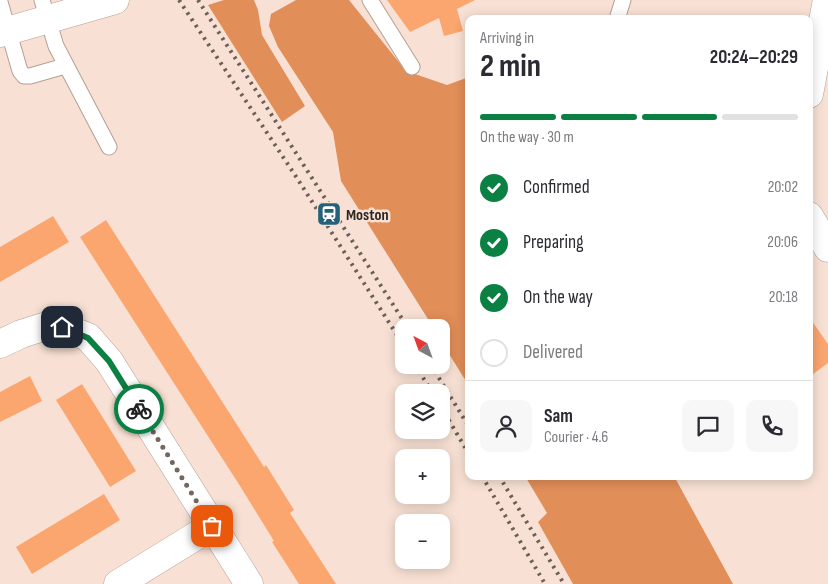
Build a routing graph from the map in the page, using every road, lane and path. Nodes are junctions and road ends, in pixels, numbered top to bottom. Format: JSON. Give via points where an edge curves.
{"nodes":[{"id":1,"x":370,"y":0,"type":"edge"},
{"id":2,"x":623,"y":0,"type":"edge"},
{"id":3,"x":0,"y":2,"type":"edge"},
{"id":4,"x":104,"y":3,"type":"edge"},
{"id":5,"x":827,"y":6,"type":"edge"},
{"id":6,"x":45,"y":10,"type":"edge"},
{"id":7,"x":618,"y":15,"type":"edge"},
{"id":8,"x":4,"y":32,"type":"edge"},
{"id":9,"x":65,"y":66,"type":"junction"},
{"id":10,"x":412,"y":67,"type":"dead end"},
{"id":11,"x":813,"y":74,"type":"edge"},
{"id":12,"x":109,"y":147,"type":"dead end"},
{"id":13,"x":813,"y":228,"type":"edge"},
{"id":14,"x":820,"y":248,"type":"edge"},
{"id":15,"x":0,"y":344,"type":"edge"},
{"id":16,"x":212,"y":526,"type":"junction"},
{"id":17,"x":118,"y":584,"type":"edge"},
{"id":18,"x":249,"y":584,"type":"edge"}],
"edges":[{"from":1,"to":10,"type":"lane"},
{"from":2,"to":7,"type":"lane"},
{"from":3,"to":8,"type":"lane"},
{"from":4,"to":6,"type":"street"},
{"from":5,"to":11,"type":"street"},
{"from":6,"to":8,"type":"street"},
{"from":6,"to":9,"type":"lane"},
{"from":8,"to":9,"type":"lane","via":[[24,76]]},
{"from":9,"to":12,"type":"lane"},
{"from":13,"to":14,"type":"street"},
{"from":15,"to":16,"type":"street","via":[[43,327],[62,327],[88,338],[109,361]]},
{"from":16,"to":17,"type":"street"},
{"from":16,"to":18,"type":"street"}]}
